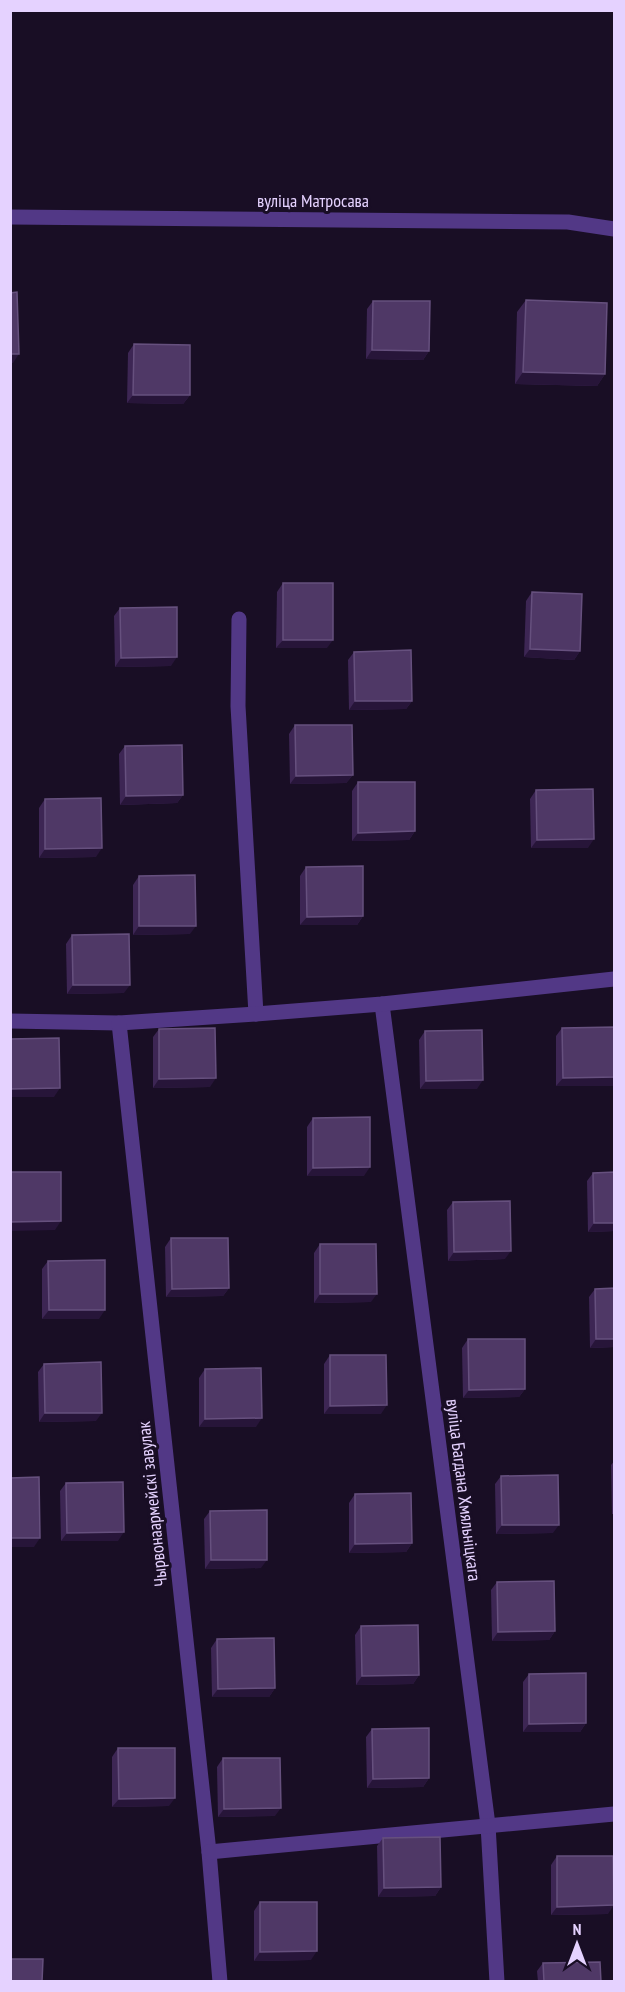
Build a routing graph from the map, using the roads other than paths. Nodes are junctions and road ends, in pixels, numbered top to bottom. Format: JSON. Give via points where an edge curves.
{"nodes":[{"id":1,"x":10,"y":217,"type":"edge"},
{"id":2,"x":615,"y":229,"type":"edge"},
{"id":3,"x":239,"y":619,"type":"dead end"},
{"id":4,"x":615,"y":979,"type":"edge"},
{"id":5,"x":382,"y":1004,"type":"junction"},
{"id":6,"x":256,"y":1014,"type":"junction"},
{"id":7,"x":10,"y":1021,"type":"edge"},
{"id":8,"x":119,"y":1023,"type":"junction"},
{"id":9,"x":615,"y":1814,"type":"edge"},
{"id":10,"x":488,"y":1826,"type":"junction"},
{"id":11,"x":209,"y":1852,"type":"junction"},
{"id":12,"x":220,"y":1982,"type":"edge"},
{"id":13,"x":497,"y":1982,"type":"edge"}],
"edges":[{"from":1,"to":2,"type":"street","name":"вуліца Матросава","via":[[568,222]]},
{"from":3,"to":6,"type":"street","via":[[238,706]]},
{"from":4,"to":5,"type":"street"},
{"from":5,"to":6,"type":"street"},
{"from":5,"to":10,"type":"street","name":"вуліца Багдана Хмяльніцкага"},
{"from":6,"to":8,"type":"street"},
{"from":7,"to":8,"type":"street"},
{"from":8,"to":11,"type":"street","name":"Чырвонаармейскі завулак"},
{"from":9,"to":10,"type":"street"},
{"from":10,"to":11,"type":"street"},
{"from":10,"to":13,"type":"street","name":"вуліца Багдана Хмяльніцкага"},
{"from":11,"to":12,"type":"street","name":"Чырвонаармейскі завулак"}]}
